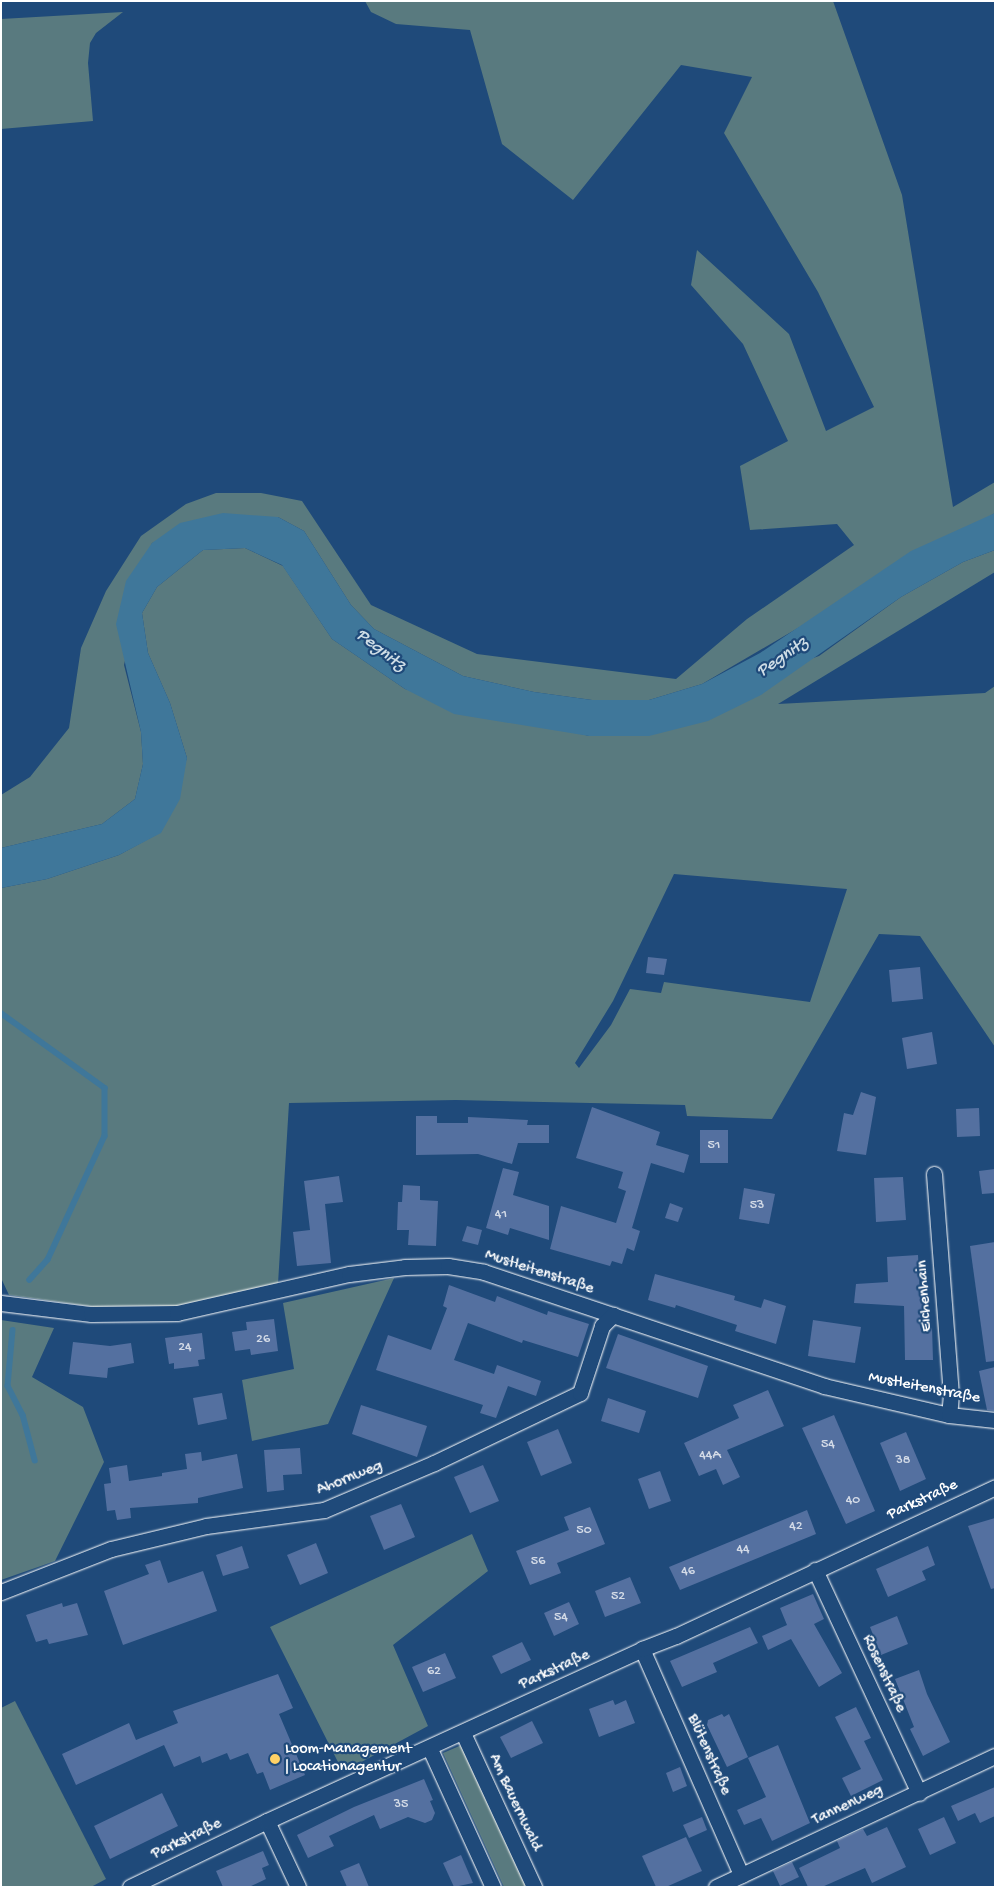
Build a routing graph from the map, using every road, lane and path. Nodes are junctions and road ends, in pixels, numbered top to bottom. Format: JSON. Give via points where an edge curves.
{"nodes":[{"id":1,"x":934,"y":1174,"type":"dead end"},
{"id":2,"x":1,"y":1303,"type":"edge"},
{"id":3,"x":613,"y":1315,"type":"junction"},
{"id":4,"x":949,"y":1415,"type":"junction"},
{"id":5,"x":995,"y":1420,"type":"edge"},
{"id":6,"x":995,"y":1487,"type":"edge"},
{"id":7,"x":815,"y":1570,"type":"junction"},
{"id":8,"x":5,"y":1590,"type":"edge"},
{"id":9,"x":642,"y":1649,"type":"junction"},
{"id":10,"x":463,"y":1733,"type":"junction"},
{"id":11,"x":430,"y":1749,"type":"junction"},
{"id":12,"x":995,"y":1756,"type":"edge"},
{"id":13,"x":919,"y":1793,"type":"junction"},
{"id":14,"x":267,"y":1821,"type":"junction"},
{"id":15,"x":741,"y":1875,"type":"junction"},
{"id":16,"x":130,"y":1887,"type":"edge"},
{"id":17,"x":298,"y":1887,"type":"edge"},
{"id":18,"x":493,"y":1887,"type":"edge"},
{"id":19,"x":534,"y":1887,"type":"edge"},
{"id":20,"x":716,"y":1887,"type":"edge"}],
"edges":[{"from":1,"to":4,"type":"street","name":"Eichenhain","via":[[951,1394]]},
{"from":2,"to":3,"type":"street","name":"Mustleitenstraße","via":[[91,1314],[177,1313],[349,1274],[448,1266],[484,1272]]},
{"from":3,"to":4,"type":"street","name":"Mustleitenstraße","via":[[824,1386]]},
{"from":3,"to":8,"type":"street","name":"Ahornweg","via":[[602,1326],[580,1393],[434,1463],[324,1510],[206,1526],[111,1549]]},
{"from":4,"to":5,"type":"street","name":"Mustleitenstraße"},
{"from":6,"to":7,"type":"street","name":"Parkstraße"},
{"from":7,"to":9,"type":"street","name":"Parkstraße"},
{"from":7,"to":13,"type":"street","name":"Rosenstraße"},
{"from":9,"to":10,"type":"street","name":"Parkstraße"},
{"from":9,"to":15,"type":"street","name":"Blütenstraße"},
{"from":10,"to":11,"type":"street","name":"Parkstraße"},
{"from":10,"to":19,"type":"street","name":"Am Bauernwald"},
{"from":11,"to":14,"type":"street","name":"Parkstraße"},
{"from":11,"to":18,"type":"street"},
{"from":12,"to":13,"type":"street","name":"Tannenweg"},
{"from":13,"to":15,"type":"street","name":"Tannenweg"},
{"from":14,"to":16,"type":"street","name":"Parkstraße"},
{"from":14,"to":17,"type":"street"},
{"from":15,"to":20,"type":"street","name":"Tannenweg"}]}
